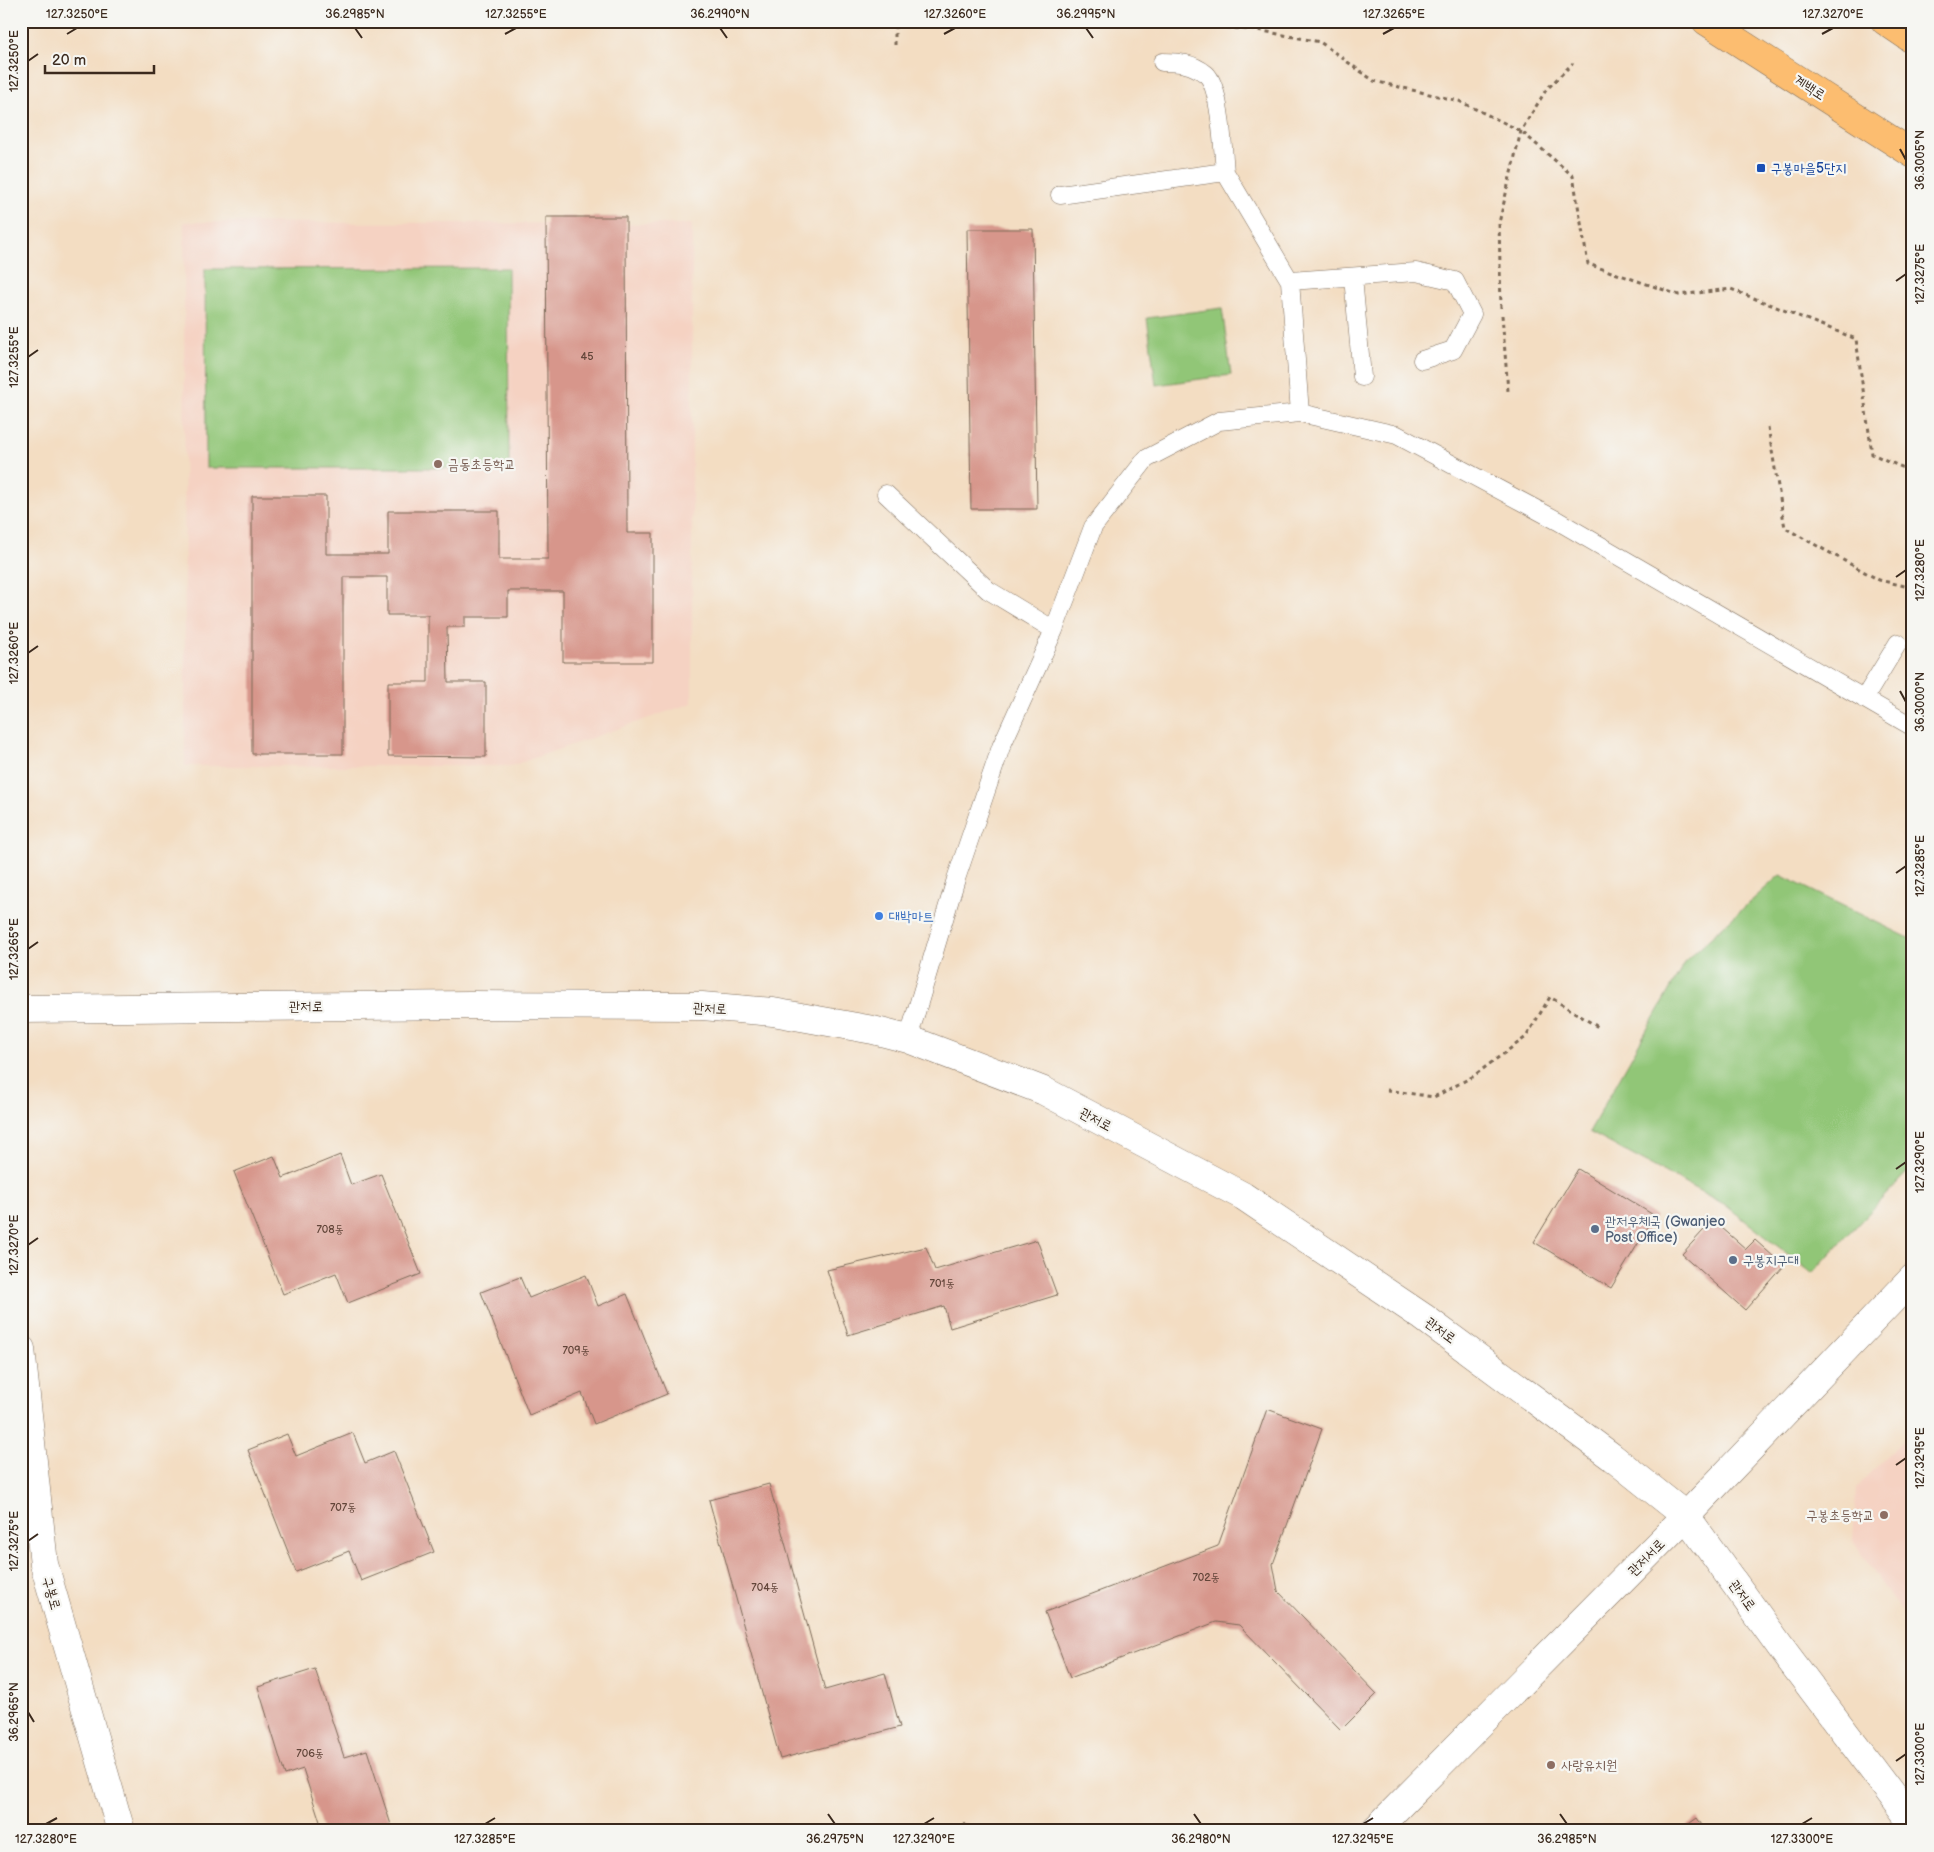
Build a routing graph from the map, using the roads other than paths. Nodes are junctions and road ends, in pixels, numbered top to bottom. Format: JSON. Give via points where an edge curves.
{"nodes":[{"id":1,"x":1706,"y":21,"type":"edge"},
{"id":2,"x":1885,"y":21,"type":"edge"},
{"id":3,"x":1913,"y":40,"type":"edge"},
{"id":4,"x":1162,"y":62,"type":"dead end"},
{"id":5,"x":1913,"y":154,"type":"edge"},
{"id":6,"x":1225,"y":172,"type":"junction"},
{"id":7,"x":1060,"y":195,"type":"dead end"},
{"id":8,"x":1353,"y":277,"type":"junction"},
{"id":9,"x":1290,"y":281,"type":"junction"},
{"id":10,"x":1422,"y":360,"type":"dead end"},
{"id":11,"x":1362,"y":377,"type":"dead end"},
{"id":12,"x":1300,"y":413,"type":"junction"},
{"id":13,"x":886,"y":494,"type":"dead end"},
{"id":14,"x":1054,"y":630,"type":"junction"},
{"id":15,"x":1898,"y":643,"type":"dead end"},
{"id":16,"x":1864,"y":699,"type":"junction"},
{"id":17,"x":1913,"y":727,"type":"edge"},
{"id":18,"x":21,"y":1009,"type":"edge"},
{"id":19,"x":908,"y":1038,"type":"junction"},
{"id":20,"x":1913,"y":1278,"type":"edge"},
{"id":21,"x":21,"y":1349,"type":"edge"},
{"id":22,"x":1686,"y":1516,"type":"junction"},
{"id":23,"x":1913,"y":1823,"type":"edge"},
{"id":24,"x":121,"y":1831,"type":"edge"},
{"id":25,"x":1374,"y":1831,"type":"edge"}],
"edges":[{"from":1,"to":5,"type":"main road","name":"계백로"},
{"from":2,"to":3,"type":"main road"},
{"from":4,"to":6,"type":"lane","via":[[1184,62],[1207,75],[1218,102]]},
{"from":6,"to":7,"type":"lane"},
{"from":6,"to":9,"type":"lane"},
{"from":8,"to":9,"type":"lane"},
{"from":8,"to":10,"type":"lane","via":[[1416,272],[1455,281],[1472,314],[1453,350]]},
{"from":8,"to":11,"type":"lane"},
{"from":9,"to":12,"type":"lane"},
{"from":12,"to":14,"type":"lane","via":[[1219,421],[1146,459],[1093,526]]},
{"from":12,"to":16,"type":"lane","via":[[1397,435],[1558,521]]},
{"from":13,"to":14,"type":"lane","via":[[988,590]]},
{"from":14,"to":19,"type":"lane","via":[[1001,747],[956,879]]},
{"from":15,"to":16,"type":"lane"},
{"from":16,"to":17,"type":"lane"},
{"from":18,"to":19,"type":"street","name":"관저로","via":[[702,1006],[773,1012]]},
{"from":19,"to":22,"type":"street","name":"관저로","via":[[1044,1091],[1244,1196],[1423,1317],[1612,1456]]},
{"from":20,"to":22,"type":"street","name":"관저서로"},
{"from":21,"to":24,"type":"street","name":"구봉로","via":[[44,1564]]},
{"from":22,"to":23,"type":"street","name":"관저로"},
{"from":22,"to":25,"type":"street","name":"관저서로"}]}
